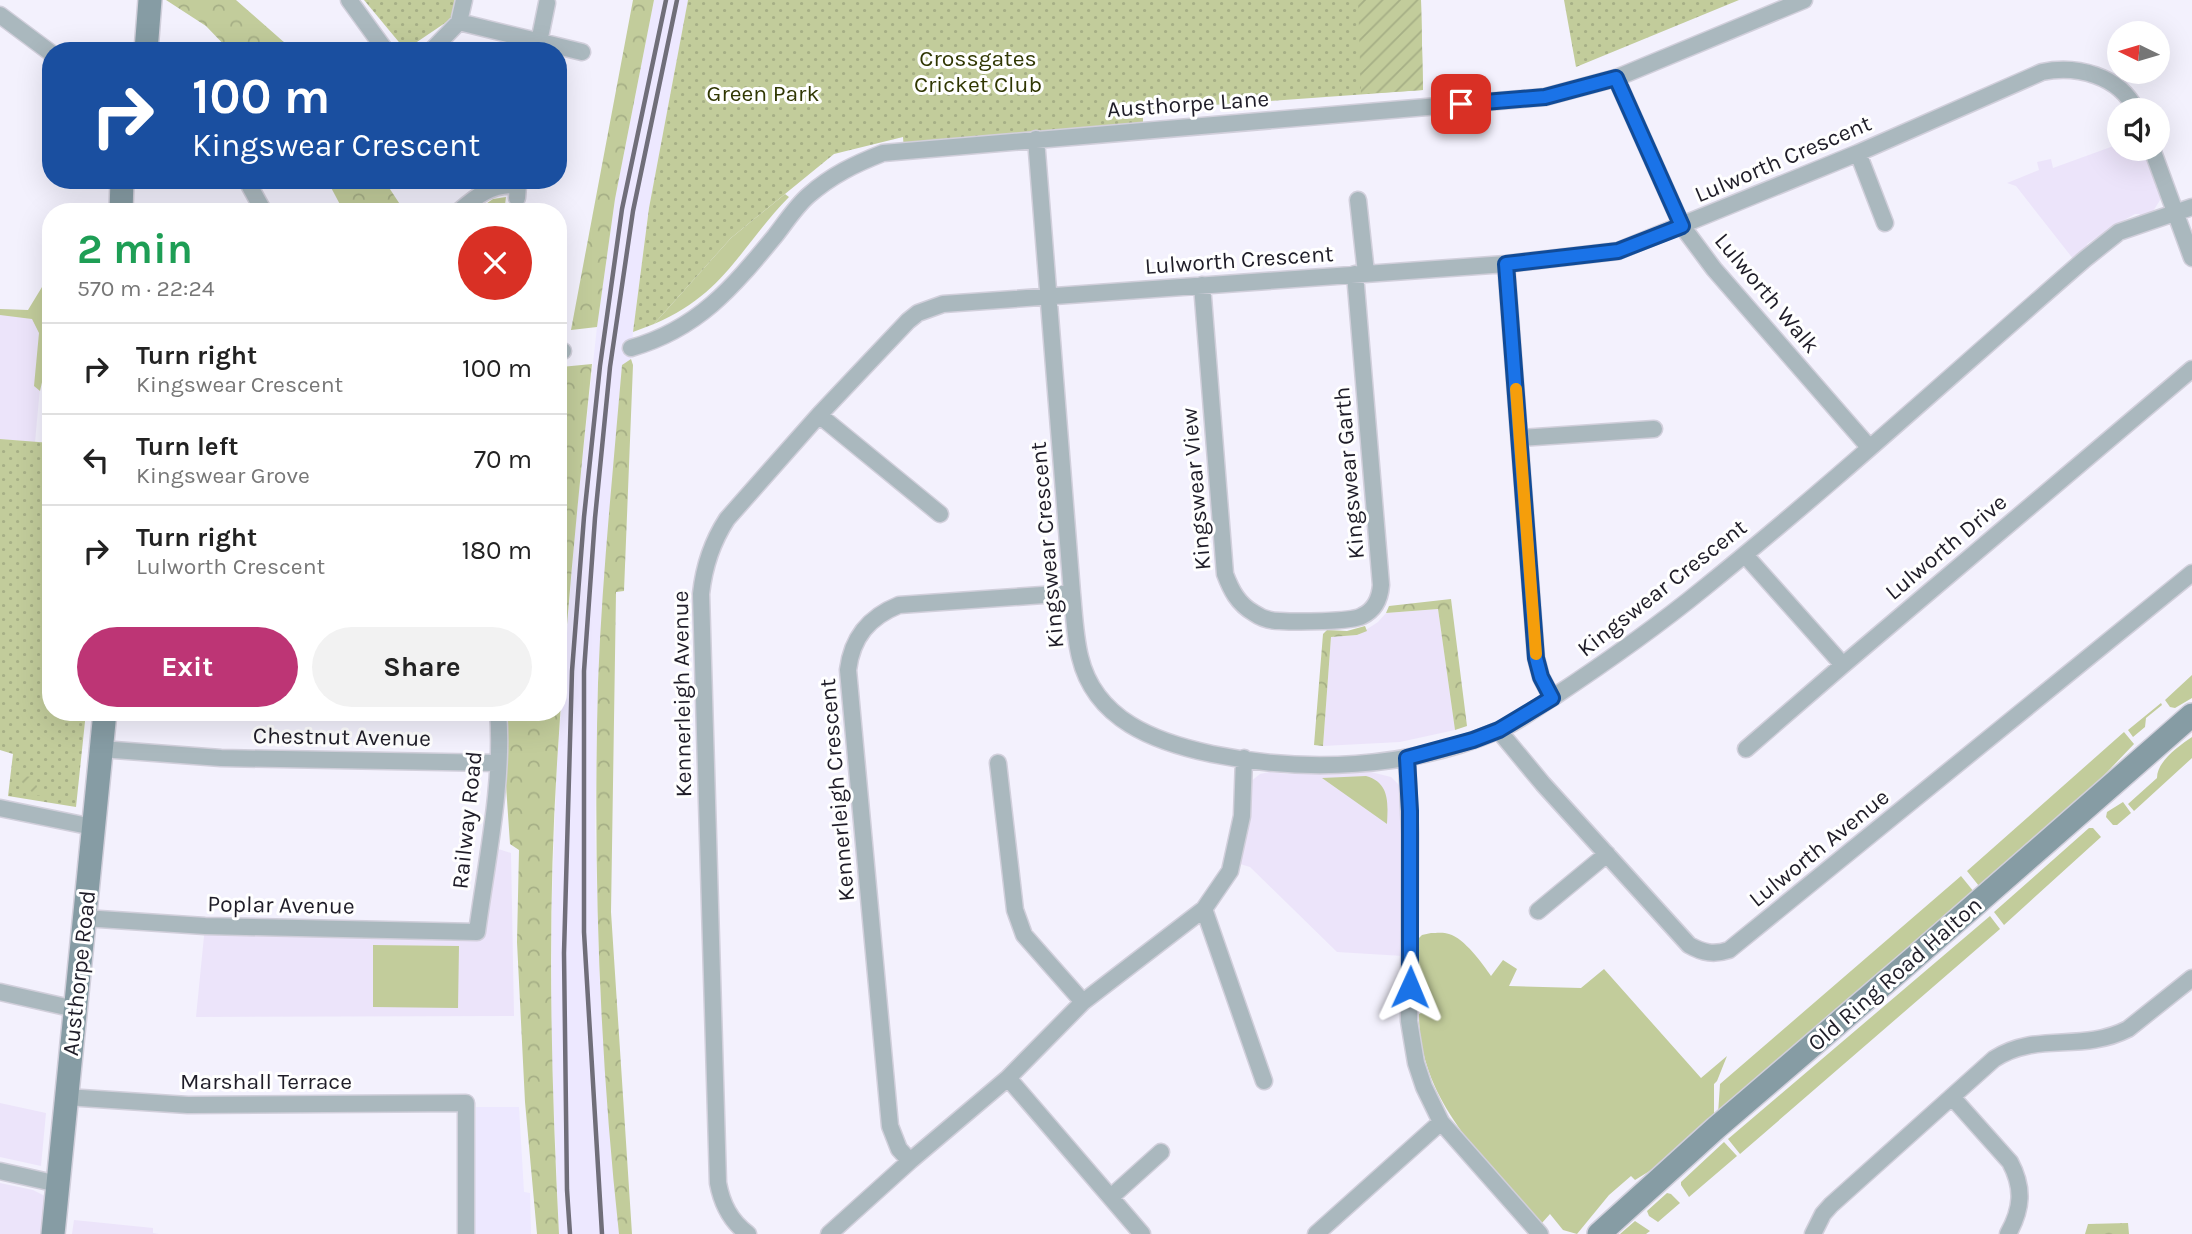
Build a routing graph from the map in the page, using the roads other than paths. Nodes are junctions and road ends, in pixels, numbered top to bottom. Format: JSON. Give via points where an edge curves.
{"nodes":[{"id":1,"x":150,"y":0,"type":"edge"},
{"id":2,"x":349,"y":0,"type":"edge"},
{"id":3,"x":464,"y":0,"type":"edge"},
{"id":4,"x":1804,"y":0,"type":"edge"},
{"id":5,"x":547,"y":3,"type":"dead end"},
{"id":6,"x":0,"y":15,"type":"edge"},
{"id":7,"x":459,"y":22,"type":"junction"},
{"id":8,"x":147,"y":42,"type":"edge"},
{"id":9,"x":379,"y":42,"type":"edge"},
{"id":10,"x":440,"y":42,"type":"edge"},
{"id":11,"x":535,"y":42,"type":"edge"},
{"id":12,"x":539,"y":42,"type":"edge"},
{"id":13,"x":42,"y":46,"type":"edge"},
{"id":14,"x":567,"y":49,"type":"edge"},
{"id":15,"x":582,"y":52,"type":"dead end"},
{"id":16,"x":1616,"y":78,"type":"junction"},
{"id":17,"x":2127,"y":98,"type":"edge"},
{"id":18,"x":1036,"y":139,"type":"junction"},
{"id":19,"x":1858,"y":153,"type":"junction"},
{"id":20,"x":2157,"y":161,"type":"edge"},
{"id":21,"x":477,"y":189,"type":"edge"},
{"id":22,"x":518,"y":189,"type":"edge"},
{"id":23,"x":517,"y":198,"type":"dead end"},
{"id":24,"x":1358,"y":200,"type":"dead end"},
{"id":25,"x":465,"y":203,"type":"edge"},
{"id":26,"x":2192,"y":206,"type":"edge"},
{"id":27,"x":2176,"y":212,"type":"junction"},
{"id":28,"x":1885,"y":223,"type":"dead end"},
{"id":29,"x":1682,"y":226,"type":"junction"},
{"id":30,"x":2192,"y":258,"type":"edge"},
{"id":31,"x":1506,"y":264,"type":"junction"},
{"id":32,"x":1360,"y":274,"type":"junction"},
{"id":33,"x":1202,"y":285,"type":"junction"},
{"id":34,"x":1048,"y":295,"type":"junction"},
{"id":35,"x":631,"y":348,"type":"dead end"},
{"id":36,"x":2192,"y":369,"type":"edge"},
{"id":37,"x":819,"y":415,"type":"junction"},
{"id":38,"x":1654,"y":429,"type":"dead end"},
{"id":39,"x":1520,"y":438,"type":"junction"},
{"id":40,"x":1869,"y":447,"type":"junction"},
{"id":41,"x":940,"y":514,"type":"dead end"},
{"id":42,"x":1745,"y":555,"type":"junction"},
{"id":43,"x":2192,"y":573,"type":"edge"},
{"id":44,"x":1072,"y":593,"type":"junction"},
{"id":45,"x":1319,"y":620,"type":"joint"},
{"id":46,"x":1843,"y":665,"type":"junction"},
{"id":47,"x":1552,"y":698,"type":"junction"},
{"id":48,"x":2192,"y":715,"type":"edge"},
{"id":49,"x":105,"y":721,"type":"edge"},
{"id":50,"x":498,"y":721,"type":"edge"},
{"id":51,"x":1499,"y":730,"type":"junction"},
{"id":52,"x":1746,"y":749,"type":"dead end"},
{"id":53,"x":101,"y":750,"type":"junction"},
{"id":54,"x":1244,"y":758,"type":"junction"},
{"id":55,"x":1407,"y":758,"type":"junction"},
{"id":56,"x":497,"y":763,"type":"junction"},
{"id":57,"x":998,"y":763,"type":"dead end"},
{"id":58,"x":0,"y":807,"type":"edge"},
{"id":59,"x":93,"y":827,"type":"junction"},
{"id":60,"x":1606,"y":854,"type":"junction"},
{"id":61,"x":1204,"y":909,"type":"junction"},
{"id":62,"x":1538,"y":911,"type":"dead end"},
{"id":63,"x":84,"y":918,"type":"junction"},
{"id":64,"x":477,"y":932,"type":"joint"},
{"id":65,"x":2192,"y":978,"type":"edge"},
{"id":66,"x":0,"y":992,"type":"edge"},
{"id":67,"x":1083,"y":1002,"type":"junction"},
{"id":68,"x":75,"y":1009,"type":"junction"},
{"id":69,"x":1008,"y":1078,"type":"junction"},
{"id":70,"x":1264,"y":1081,"type":"dead end"},
{"id":71,"x":66,"y":1097,"type":"junction"},
{"id":72,"x":1952,"y":1097,"type":"junction"},
{"id":73,"x":1441,"y":1122,"type":"junction"},
{"id":74,"x":1161,"y":1152,"type":"dead end"},
{"id":75,"x":910,"y":1161,"type":"junction"},
{"id":76,"x":0,"y":1171,"type":"edge"},
{"id":77,"x":58,"y":1184,"type":"junction"},
{"id":78,"x":1111,"y":1197,"type":"junction"},
{"id":79,"x":53,"y":1234,"type":"edge"},
{"id":80,"x":466,"y":1234,"type":"edge"},
{"id":81,"x":748,"y":1234,"type":"edge"},
{"id":82,"x":829,"y":1234,"type":"edge"},
{"id":83,"x":1142,"y":1234,"type":"edge"},
{"id":84,"x":1315,"y":1234,"type":"edge"},
{"id":85,"x":1540,"y":1234,"type":"edge"},
{"id":86,"x":1599,"y":1234,"type":"edge"},
{"id":87,"x":1813,"y":1234,"type":"edge"},
{"id":88,"x":2008,"y":1234,"type":"edge"}],
"edges":[{"from":1,"to":8,"type":"main road"},
{"from":2,"to":9,"type":"street"},
{"from":3,"to":7,"type":"street"},
{"from":4,"to":16,"type":"street","name":"Austhorpe Lane"},
{"from":5,"to":12,"type":"street"},
{"from":6,"to":13,"type":"street"},
{"from":7,"to":10,"type":"street"},
{"from":7,"to":11,"type":"street"},
{"from":14,"to":15,"type":"street"},
{"from":16,"to":18,"type":"street","name":"Austhorpe Lane","via":[[1545,97]]},
{"from":16,"to":29,"type":"street","name":"Lulworth Walk"},
{"from":17,"to":19,"type":"street","name":"Lulworth Crescent","via":[[2105,80],[2081,71],[2042,72]]},
{"from":18,"to":34,"type":"street","name":"Kingswear Crescent"},
{"from":18,"to":35,"type":"street","name":"Austhorpe Lane","via":[[883,153],[845,168],[808,196],[708,310],[676,331]]},
{"from":19,"to":28,"type":"street"},
{"from":19,"to":29,"type":"street","name":"Lulworth Crescent"},
{"from":20,"to":27,"type":"street"},
{"from":21,"to":25,"type":"street"},
{"from":22,"to":23,"type":"street"},
{"from":24,"to":32,"type":"street","name":"Kingswear Garth"},
{"from":26,"to":27,"type":"street","name":"Kingswear Crescent"},
{"from":27,"to":30,"type":"street"},
{"from":27,"to":40,"type":"street","name":"Kingswear Crescent","via":[[2119,232]]},
{"from":29,"to":31,"type":"street","name":"Lulworth Crescent","via":[[1618,251]]},
{"from":29,"to":40,"type":"street","name":"Lulworth Walk"},
{"from":31,"to":32,"type":"street","name":"Lulworth Crescent"},
{"from":31,"to":39,"type":"street"},
{"from":32,"to":33,"type":"street","name":"Lulworth Crescent"},
{"from":32,"to":45,"type":"street","name":"Kingswear Garth","via":[[1380,594],[1363,616]]},
{"from":33,"to":34,"type":"street","name":"Lulworth Crescent"},
{"from":33,"to":45,"type":"street","name":"Kingswear View","via":[[1229,586],[1244,607],[1267,619]]},
{"from":34,"to":37,"type":"street","name":"Kennerleigh Avenue","via":[[943,304],[918,313]]},
{"from":34,"to":44,"type":"street","name":"Kingswear Crescent"},
{"from":36,"to":46,"type":"street","name":"Lulworth Drive"},
{"from":37,"to":41,"type":"street"},
{"from":37,"to":81,"type":"street","name":"Kennerleigh Avenue","via":[[726,519],[707,560],[701,594],[718,1183],[725,1208]]},
{"from":38,"to":39,"type":"street"},
{"from":39,"to":47,"type":"street","via":[[1536,658]]},
{"from":40,"to":42,"type":"street","name":"Kingswear Crescent"},
{"from":42,"to":46,"type":"street"},
{"from":42,"to":47,"type":"street","name":"Kingswear Crescent","via":[[1652,630]]},
{"from":43,"to":60,"type":"street","name":"Lulworth Avenue","via":[[1729,950],[1708,953],[1689,945]]},
{"from":44,"to":54,"type":"street","name":"Kingswear Crescent","via":[[1082,665],[1092,688],[1116,716],[1171,744]]},
{"from":44,"to":75,"type":"street","name":"Kennerleigh Crescent","via":[[899,605],[867,624],[850,657],[890,1126],[899,1149]]},
{"from":46,"to":52,"type":"street","name":"Lulworth Drive"},
{"from":47,"to":51,"type":"street","name":"Kingswear Crescent"},
{"from":48,"to":86,"type":"main road","name":"Old Ring Road Halton"},
{"from":49,"to":53,"type":"main road","name":"Austhorpe Road"},
{"from":50,"to":56,"type":"street","name":"Railway Road"},
{"from":51,"to":55,"type":"street","name":"Kingswear Crescent"},
{"from":51,"to":60,"type":"street","name":"Lulworth Avenue"},
{"from":53,"to":56,"type":"street","name":"Chestnut Avenue","via":[[221,758]]},
{"from":53,"to":59,"type":"main road","name":"Austhorpe Road"},
{"from":54,"to":55,"type":"street","name":"Kingswear Crescent","via":[[1324,765]]},
{"from":54,"to":61,"type":"street","via":[[1242,816],[1230,871]]},
{"from":55,"to":73,"type":"street","via":[[1409,1021],[1416,1063]]},
{"from":56,"to":64,"type":"street","name":"Railway Road"},
{"from":57,"to":67,"type":"street","via":[[1018,923]]},
{"from":58,"to":59,"type":"street"},
{"from":59,"to":63,"type":"main road","name":"Austhorpe Road"},
{"from":60,"to":62,"type":"street"},
{"from":61,"to":67,"type":"street"},
{"from":61,"to":70,"type":"street"},
{"from":63,"to":64,"type":"street","name":"Poplar Avenue","via":[[205,926]]},
{"from":63,"to":68,"type":"main road","name":"Austhorpe Road"},
{"from":65,"to":72,"type":"street","via":[[2129,1029],[2088,1042],[2014,1048],[1994,1059]]},
{"from":66,"to":68,"type":"street"},
{"from":67,"to":69,"type":"street"},
{"from":68,"to":71,"type":"main road","name":"Austhorpe Road"},
{"from":69,"to":75,"type":"street"},
{"from":69,"to":78,"type":"street"},
{"from":71,"to":77,"type":"main road","name":"Austhorpe Road"},
{"from":71,"to":80,"type":"street","name":"Marshall Terrace","via":[[188,1105],[466,1103]]},
{"from":72,"to":87,"type":"street","via":[[1831,1205]]},
{"from":72,"to":88,"type":"street","via":[[2016,1173],[2020,1208]]},
{"from":73,"to":84,"type":"street"},
{"from":73,"to":85,"type":"street"},
{"from":74,"to":78,"type":"street"},
{"from":75,"to":82,"type":"street"},
{"from":76,"to":77,"type":"street"},
{"from":77,"to":79,"type":"main road","name":"Austhorpe Road"},
{"from":78,"to":83,"type":"street"}]}
